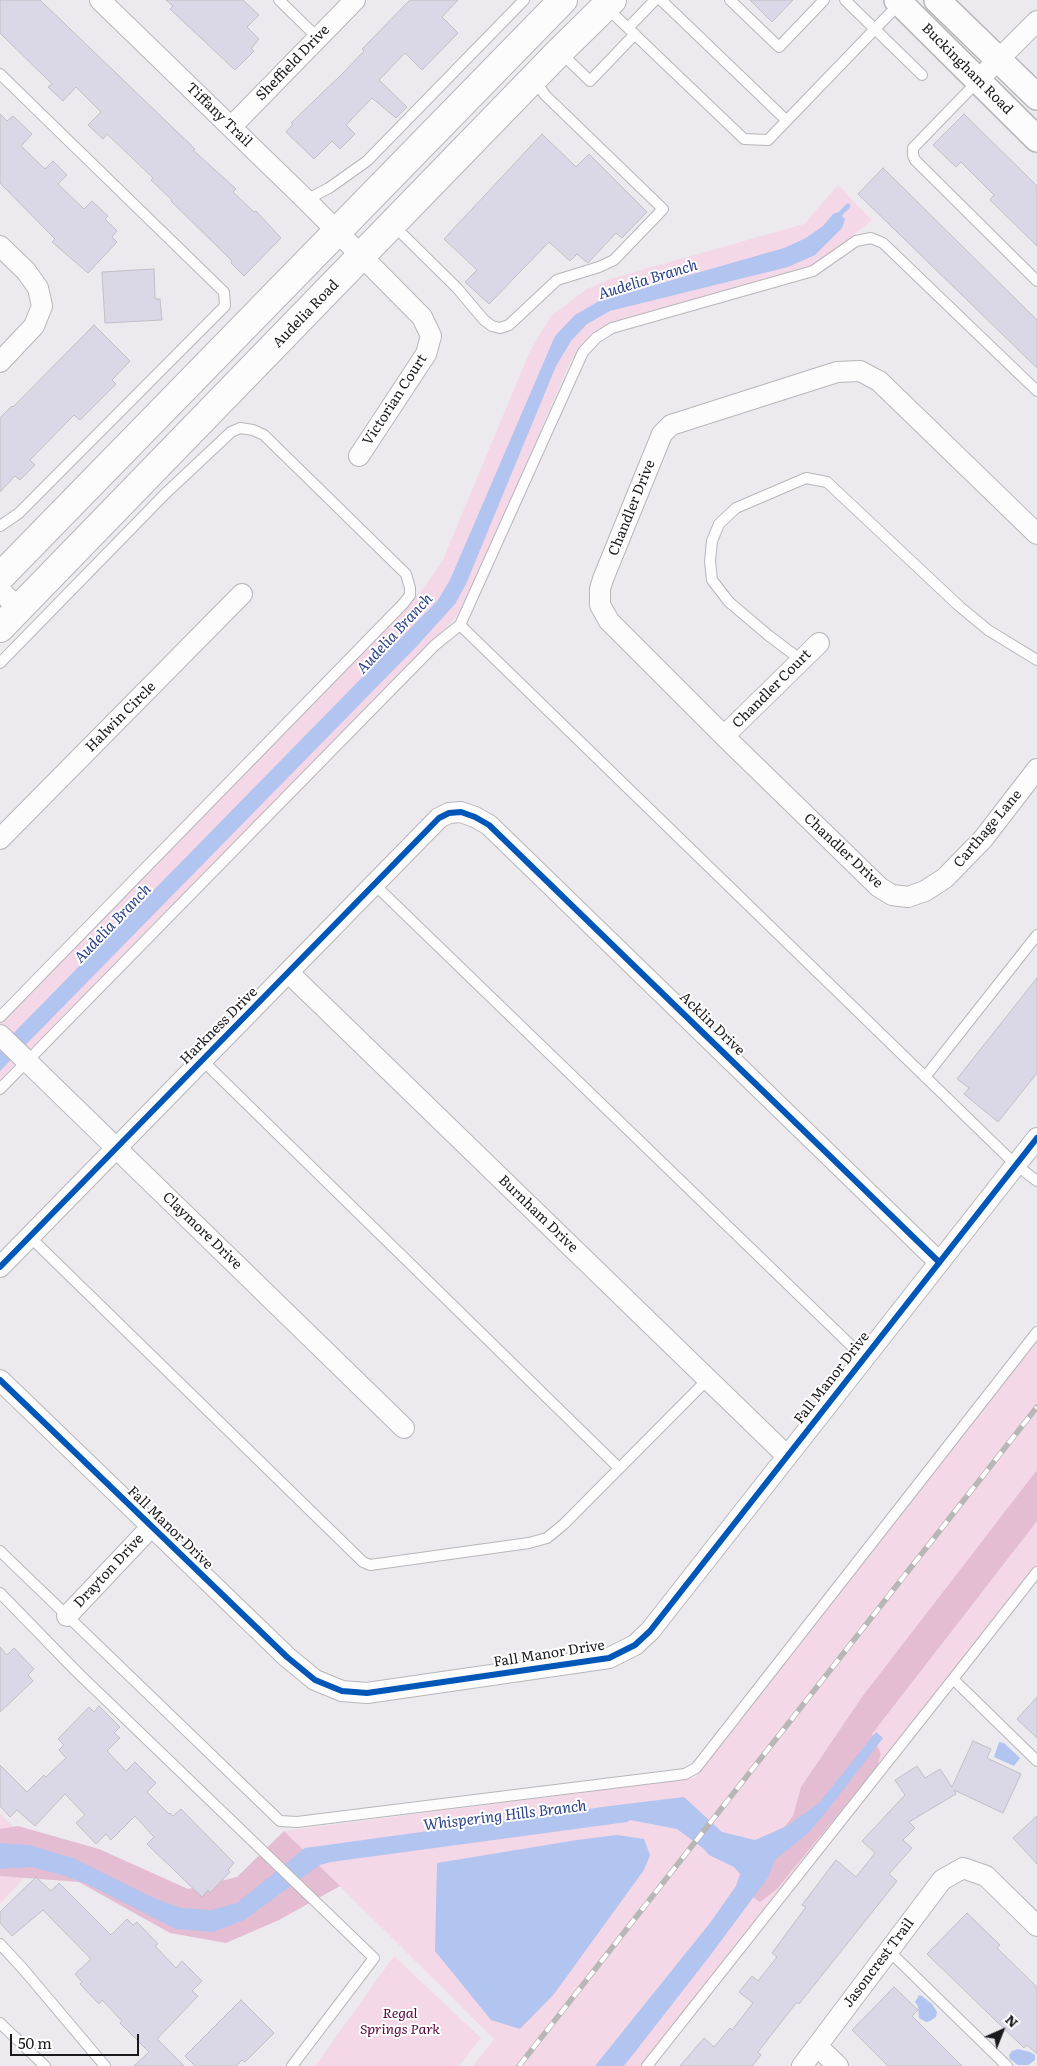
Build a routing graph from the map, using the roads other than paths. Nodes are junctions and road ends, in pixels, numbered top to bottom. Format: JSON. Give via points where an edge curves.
{"nodes":[{"id":1,"x":100,"y":0,"type":"edge"},
{"id":2,"x":279,"y":0,"type":"edge"},
{"id":3,"x":355,"y":0,"type":"edge"},
{"id":4,"x":524,"y":0,"type":"edge"},
{"id":5,"x":563,"y":0,"type":"edge"},
{"id":6,"x":655,"y":0,"type":"edge"},
{"id":7,"x":662,"y":0,"type":"edge"},
{"id":8,"x":730,"y":0,"type":"edge"},
{"id":9,"x":824,"y":0,"type":"edge"},
{"id":10,"x":845,"y":0,"type":"edge"},
{"id":11,"x":937,"y":0,"type":"edge"},
{"id":12,"x":899,"y":2,"type":"edge"},
{"id":13,"x":609,"y":3,"type":"edge"},
{"id":14,"x":1037,"y":22,"type":"edge"},
{"id":15,"x":874,"y":29,"type":"junction"},
{"id":16,"x":632,"y":31,"type":"junction"},
{"id":17,"x":318,"y":38,"type":"junction"},
{"id":18,"x":559,"y":52,"type":"junction"},
{"id":19,"x":510,"y":55,"type":"junction"},
{"id":20,"x":999,"y":60,"type":"junction"},
{"id":21,"x":0,"y":74,"type":"edge"},
{"id":22,"x":922,"y":75,"type":"dead end"},
{"id":23,"x":534,"y":78,"type":"junction"},
{"id":24,"x":978,"y":80,"type":"junction"},
{"id":25,"x":1037,"y":97,"type":"edge"},
{"id":26,"x":786,"y":120,"type":"junction"},
{"id":27,"x":231,"y":127,"type":"junction"},
{"id":28,"x":1037,"y":138,"type":"edge"},
{"id":29,"x":306,"y":200,"type":"junction"},
{"id":30,"x":392,"y":225,"type":"junction"},
{"id":31,"x":337,"y":231,"type":"junction"},
{"id":32,"x":0,"y":246,"type":"edge"},
{"id":33,"x":362,"y":256,"type":"junction"},
{"id":34,"x":1037,"y":281,"type":"edge"},
{"id":35,"x":0,"y":362,"type":"edge"},
{"id":36,"x":1037,"y":391,"type":"edge"},
{"id":37,"x":359,"y":456,"type":"dead end"},
{"id":38,"x":0,"y":526,"type":"edge"},
{"id":39,"x":1035,"y":530,"type":"edge"},
{"id":40,"x":0,"y":577,"type":"edge"},
{"id":41,"x":0,"y":590,"type":"edge"},
{"id":42,"x":242,"y":594,"type":"dead end"},
{"id":43,"x":19,"y":609,"type":"junction"},
{"id":44,"x":460,"y":625,"type":"junction"},
{"id":45,"x":0,"y":628,"type":"edge"},
{"id":46,"x":819,"y":643,"type":"dead end"},
{"id":47,"x":801,"y":660,"type":"junction"},
{"id":48,"x":1037,"y":660,"type":"edge"},
{"id":49,"x":0,"y":663,"type":"edge"},
{"id":50,"x":724,"y":736,"type":"junction"},
{"id":51,"x":1037,"y":769,"type":"edge"},
{"id":52,"x":461,"y":812,"type":"joint"},
{"id":53,"x":0,"y":840,"type":"edge"},
{"id":54,"x":375,"y":885,"type":"junction"},
{"id":55,"x":908,"y":897,"type":"joint"},
{"id":56,"x":1037,"y":935,"type":"edge"},
{"id":57,"x":289,"y":973,"type":"junction"},
{"id":58,"x":0,"y":1017,"type":"edge"},
{"id":59,"x":1,"y":1036,"type":"edge"},
{"id":60,"x":25,"y":1059,"type":"junction"},
{"id":61,"x":202,"y":1060,"type":"junction"},
{"id":62,"x":926,"y":1077,"type":"junction"},
{"id":63,"x":0,"y":1089,"type":"edge"},
{"id":64,"x":1037,"y":1138,"type":"edge"},
{"id":65,"x":117,"y":1148,"type":"junction"},
{"id":66,"x":1016,"y":1165,"type":"junction"},
{"id":67,"x":1037,"y":1181,"type":"edge"},
{"id":68,"x":30,"y":1237,"type":"junction"},
{"id":69,"x":939,"y":1262,"type":"junction"},
{"id":70,"x":0,"y":1267,"type":"edge"},
{"id":71,"x":1037,"y":1332,"type":"edge"},
{"id":72,"x":864,"y":1358,"type":"junction"},
{"id":73,"x":708,"y":1379,"type":"junction"},
{"id":74,"x":0,"y":1380,"type":"edge"},
{"id":75,"x":404,"y":1428,"type":"dead end"},
{"id":76,"x":787,"y":1456,"type":"junction"},
{"id":77,"x":619,"y":1468,"type":"junction"},
{"id":78,"x":151,"y":1527,"type":"junction"},
{"id":79,"x":0,"y":1551,"type":"edge"},
{"id":80,"x":1037,"y":1572,"type":"edge"},
{"id":81,"x":0,"y":1592,"type":"edge"},
{"id":82,"x":67,"y":1616,"type":"junction"},
{"id":83,"x":953,"y":1679,"type":"junction"},
{"id":84,"x":1037,"y":1761,"type":"edge"},
{"id":85,"x":1037,"y":1926,"type":"edge"},
{"id":86,"x":0,"y":1944,"type":"edge"},
{"id":87,"x":888,"y":1950,"type":"junction"},
{"id":88,"x":0,"y":2023,"type":"edge"},
{"id":89,"x":817,"y":2046,"type":"junction"},
{"id":90,"x":45,"y":2066,"type":"edge"},
{"id":91,"x":105,"y":2066,"type":"edge"},
{"id":92,"x":292,"y":2066,"type":"edge"},
{"id":93,"x":647,"y":2066,"type":"edge"},
{"id":94,"x":802,"y":2066,"type":"edge"},
{"id":95,"x":838,"y":2066,"type":"edge"},
{"id":96,"x":1007,"y":2066,"type":"edge"}],
"edges":[{"from":1,"to":27,"type":"street","name":"Tiffany Trail"},
{"from":2,"to":17,"type":"lane"},
{"from":3,"to":17,"type":"street","name":"Sheffield Drive"},
{"from":4,"to":29,"type":"lane","via":[[367,161]]},
{"from":5,"to":19,"type":"main road"},
{"from":6,"to":16,"type":"lane"},
{"from":7,"to":26,"type":"lane"},
{"from":8,"to":9,"type":"lane","via":[[779,47]]},
{"from":10,"to":15,"type":"lane"},
{"from":11,"to":20,"type":"street","name":"Buckingham Road"},
{"from":12,"to":15,"type":"lane"},
{"from":12,"to":24,"type":"street","name":"Buckingham Road"},
{"from":13,"to":16,"type":"lane"},
{"from":13,"to":18,"type":"main road","name":"Audelia Road"},
{"from":14,"to":20,"type":"street"},
{"from":15,"to":22,"type":"lane"},
{"from":15,"to":26,"type":"lane"},
{"from":16,"to":18,"type":"lane","via":[[590,81]]},
{"from":16,"to":26,"type":"lane","via":[[744,139],[768,140]]},
{"from":17,"to":27,"type":"street","name":"Sheffield Drive"},
{"from":18,"to":23,"type":"main road","name":"Audelia Road"},
{"from":19,"to":23,"type":"main road"},
{"from":19,"to":31,"type":"main road"},
{"from":20,"to":24,"type":"street"},
{"from":20,"to":25,"type":"street","name":"Buckingham Road"},
{"from":21,"to":38,"type":"lane","via":[[224,292],[225,306],[19,513]]},
{"from":23,"to":30,"type":"main road","name":"Audelia Road"},
{"from":23,"to":30,"type":"lane","via":[[545,95],[663,209],[614,260],[557,280],[509,325],[500,328],[484,320],[457,288]]},
{"from":24,"to":28,"type":"street","name":"Buckingham Road"},
{"from":24,"to":34,"type":"lane","via":[[913,148],[912,155]]},
{"from":27,"to":29,"type":"street","name":"Tiffany Trail"},
{"from":29,"to":31,"type":"street","name":"Tiffany Trail"},
{"from":30,"to":33,"type":"main road","name":"Audelia Road"},
{"from":31,"to":33,"type":"street","name":"Victorian Court"},
{"from":31,"to":40,"type":"main road"},
{"from":32,"to":35,"type":"street","via":[[26,271],[38,288],[42,306],[34,326]]},
{"from":33,"to":37,"type":"street","name":"Victorian Court","via":[[422,316],[431,336],[426,354]]},
{"from":33,"to":43,"type":"main road","name":"Audelia Road"},
{"from":36,"to":44,"type":"lane","via":[[883,243],[871,238],[856,241],[813,272],[612,328],[583,352]]},
{"from":39,"to":50,"type":"street","name":"Chandler Drive","via":[[879,381],[860,371],[837,372],[671,425],[662,434],[603,579],[600,605],[609,621]]},
{"from":41,"to":43,"type":"street"},
{"from":42,"to":53,"type":"street","name":"Halwin Circle"},
{"from":43,"to":45,"type":"main road","name":"Audelia Road"},
{"from":44,"to":60,"type":"lane","via":[[435,645]]},
{"from":44,"to":62,"type":"lane"},
{"from":46,"to":47,"type":"street","name":"Chandler Court"},
{"from":47,"to":48,"type":"lane","via":[[729,602],[712,580],[710,560],[712,541],[719,524],[736,508],[806,478],[827,482],[959,606],[988,630]]},
{"from":47,"to":50,"type":"street","name":"Chandler Court"},
{"from":49,"to":58,"type":"lane","via":[[166,494],[231,432],[240,428],[264,435],[406,574],[410,588],[410,595],[403,604]]},
{"from":50,"to":55,"type":"street","name":"Chandler Drive","via":[[879,887],[892,895]]},
{"from":51,"to":55,"type":"street","name":"Carthage Lane","via":[[983,839],[945,878]]},
{"from":52,"to":54,"type":"street","name":"Harkness Drive","via":[[439,818]]},
{"from":52,"to":69,"type":"street","name":"Acklin Drive","via":[[488,825]]},
{"from":54,"to":57,"type":"street","name":"Harkness Drive"},
{"from":54,"to":72,"type":"lane"},
{"from":56,"to":62,"type":"lane"},
{"from":57,"to":61,"type":"street","name":"Harkness Drive"},
{"from":57,"to":73,"type":"street","name":"Burnham Drive"},
{"from":59,"to":60,"type":"street","name":"Claymore Drive"},
{"from":60,"to":63,"type":"lane"},
{"from":60,"to":65,"type":"street","name":"Claymore Drive"},
{"from":61,"to":65,"type":"street","name":"Harkness Drive"},
{"from":61,"to":77,"type":"lane"},
{"from":62,"to":66,"type":"lane"},
{"from":64,"to":66,"type":"street","name":"Fall Manor Drive"},
{"from":65,"to":68,"type":"street","name":"Harkness Drive"},
{"from":65,"to":75,"type":"street","name":"Claymore Drive"},
{"from":66,"to":67,"type":"lane"},
{"from":66,"to":69,"type":"street","name":"Fall Manor Drive"},
{"from":68,"to":70,"type":"street","name":"Harkness Drive"},
{"from":68,"to":77,"type":"lane","via":[[362,1562],[370,1565],[547,1538]]},
{"from":69,"to":72,"type":"street","name":"Fall Manor Drive"},
{"from":71,"to":82,"type":"lane","via":[[696,1768],[685,1774],[297,1822],[280,1821]]},
{"from":72,"to":76,"type":"street","name":"Fall Manor Drive"},
{"from":73,"to":76,"type":"street","name":"Burnham Drive"},
{"from":73,"to":77,"type":"lane"},
{"from":74,"to":78,"type":"street","name":"Fall Manor Drive"},
{"from":76,"to":78,"type":"street","name":"Fall Manor Drive","via":[[650,1631],[635,1645],[609,1658],[367,1693],[342,1691],[315,1680]]},
{"from":78,"to":82,"type":"street","name":"Drayton Drive"},
{"from":79,"to":82,"type":"lane"},
{"from":80,"to":83,"type":"lane"},
{"from":81,"to":92,"type":"lane","via":[[77,1672],[374,1958]]},
{"from":83,"to":84,"type":"lane"},
{"from":83,"to":93,"type":"lane"},
{"from":85,"to":87,"type":"street","name":"Jasoncrest Trail","via":[[986,1876],[963,1868],[942,1880]]},
{"from":86,"to":91,"type":"lane"},
{"from":87,"to":89,"type":"street","name":"Jasoncrest Trail"},
{"from":87,"to":96,"type":"lane"},
{"from":88,"to":90,"type":"lane"},
{"from":89,"to":94,"type":"street","name":"Jasoncrest Trail"},
{"from":89,"to":95,"type":"street"}]}
